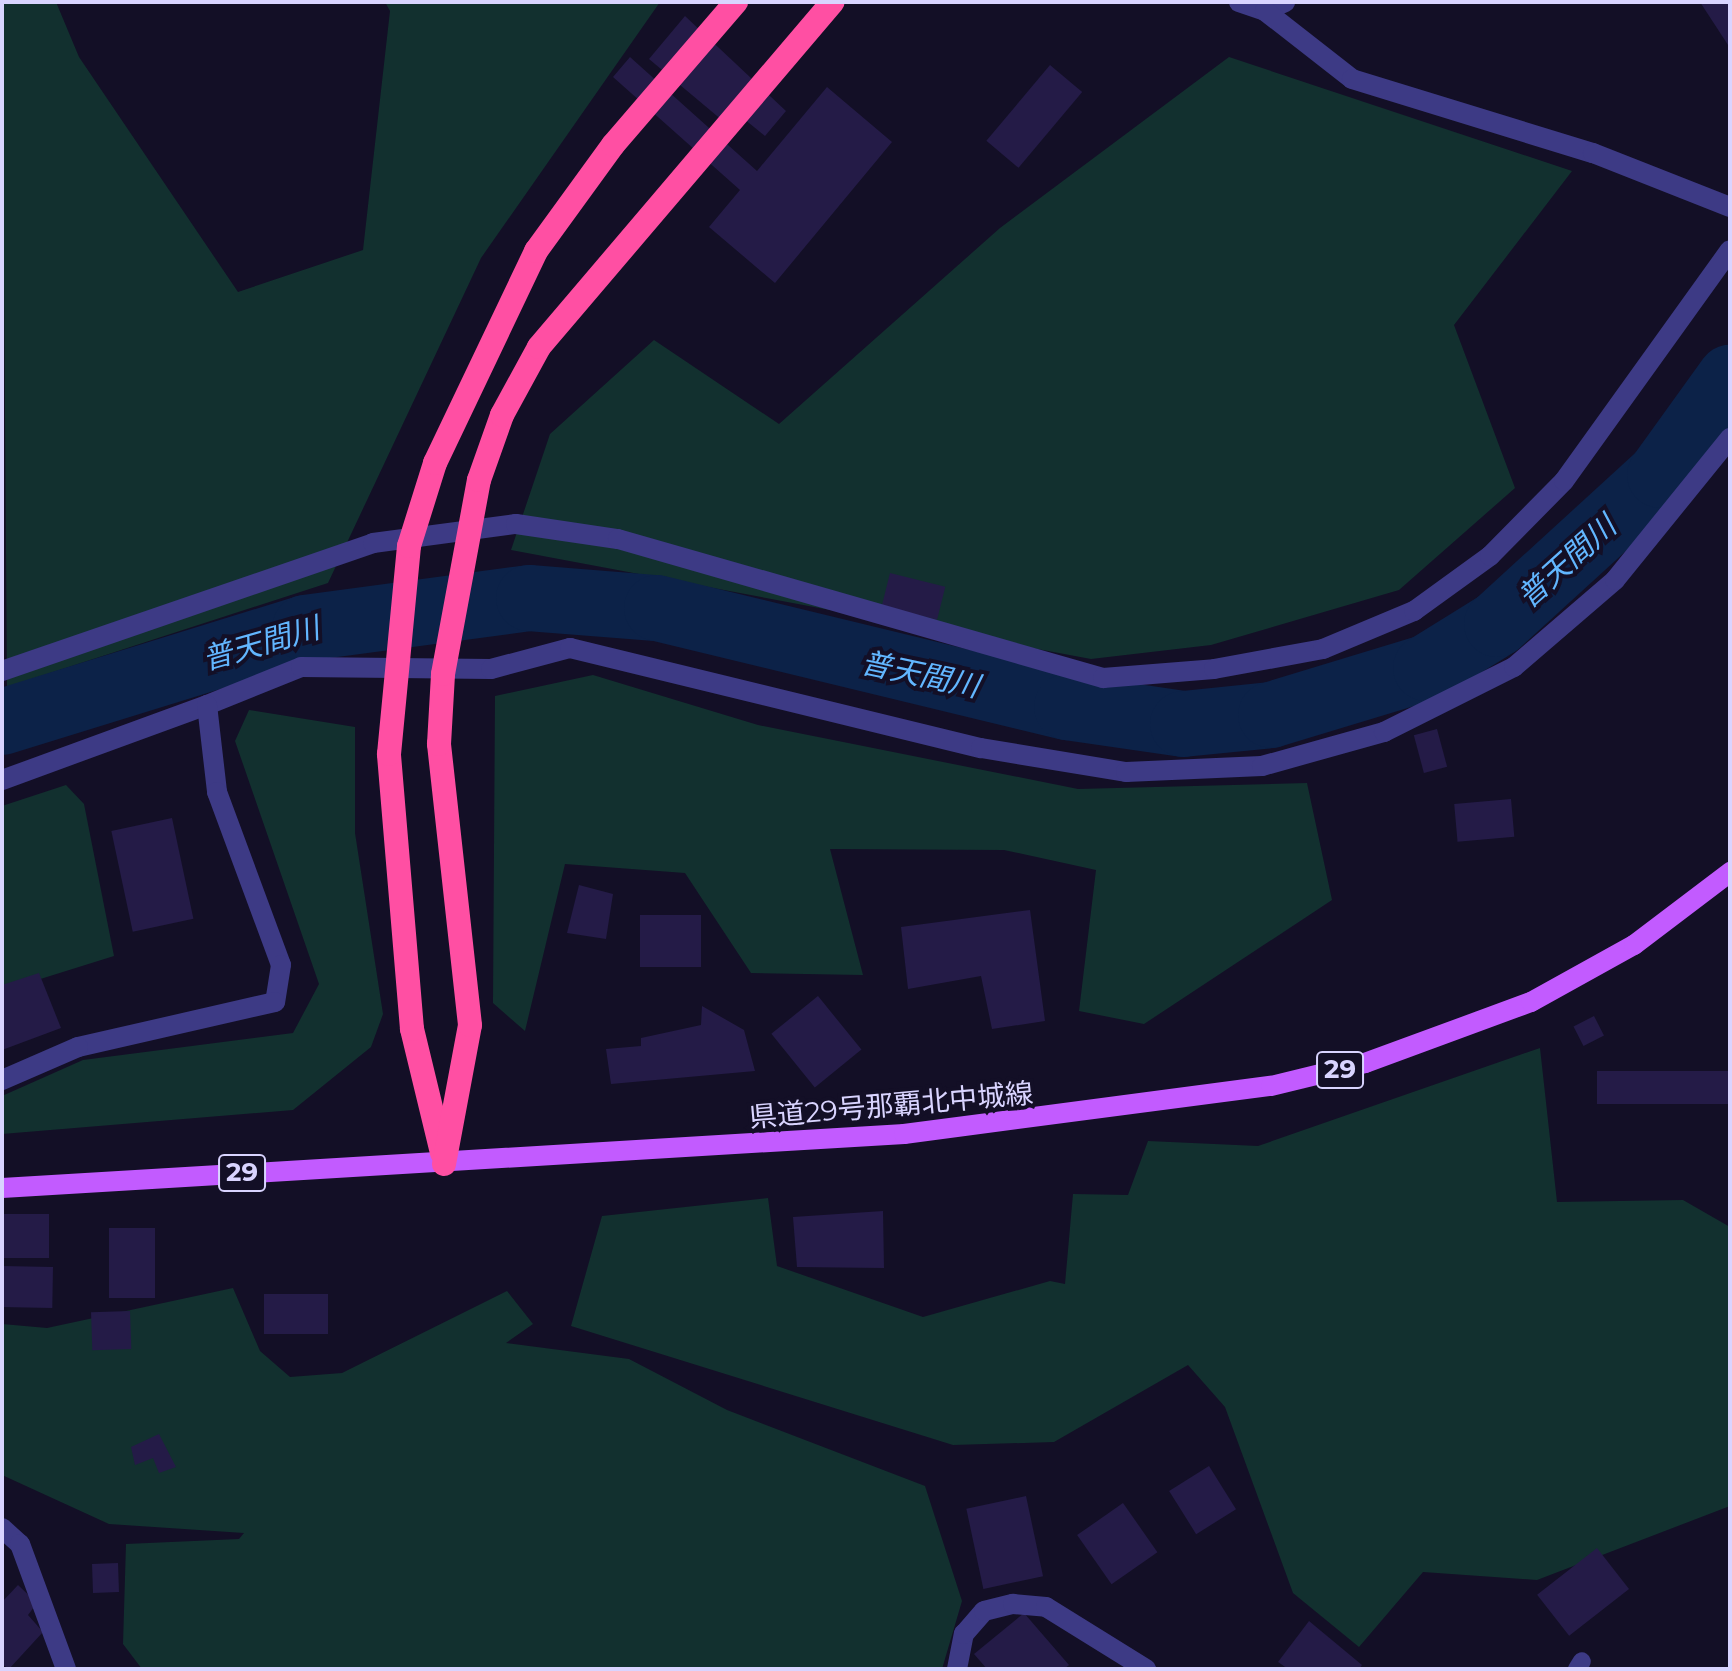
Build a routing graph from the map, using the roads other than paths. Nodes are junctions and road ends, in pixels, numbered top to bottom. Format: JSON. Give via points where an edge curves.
{"nodes":[{"id":1,"x":736,"y":2,"type":"edge"},
{"id":2,"x":833,"y":2,"type":"edge"},
{"id":3,"x":1239,"y":2,"type":"edge"},
{"id":4,"x":1285,"y":2,"type":"edge"},
{"id":5,"x":1265,"y":11,"type":"junction"},
{"id":6,"x":1730,"y":207,"type":"edge"},
{"id":7,"x":1730,"y":250,"type":"edge"},
{"id":8,"x":1730,"y":438,"type":"edge"},
{"id":9,"x":2,"y":671,"type":"edge"},
{"id":10,"x":207,"y":705,"type":"junction"},
{"id":11,"x":2,"y":780,"type":"edge"},
{"id":12,"x":1730,"y":872,"type":"edge"},
{"id":13,"x":2,"y":1080,"type":"edge"},
{"id":14,"x":444,"y":1164,"type":"junction"},
{"id":15,"x":2,"y":1188,"type":"edge"},
{"id":16,"x":2,"y":1528,"type":"edge"},
{"id":17,"x":65,"y":1668,"type":"edge"},
{"id":18,"x":957,"y":1669,"type":"edge"},
{"id":19,"x":1146,"y":1669,"type":"edge"}],
"edges":[{"from":1,"to":14,"type":"highway","via":[[613,145],[536,251],[435,463],[409,546],[389,754],[412,1029]]},
{"from":2,"to":14,"type":"highway","via":[[539,347],[502,415],[479,480],[443,674],[439,744],[470,1025]]},
{"from":3,"to":5,"type":"street"},
{"from":4,"to":5,"type":"street"},
{"from":5,"to":6,"type":"street","via":[[1352,79],[1593,153]]},
{"from":7,"to":9,"type":"street","via":[[1564,481],[1490,556],[1414,611],[1323,649],[1214,669],[1103,678],[618,539],[516,524],[373,543]]},
{"from":8,"to":10,"type":"street","via":[[1615,580],[1514,667],[1384,732],[1262,766],[1126,772],[981,748],[570,648],[491,669],[301,667]]},
{"from":10,"to":11,"type":"street"},
{"from":10,"to":13,"type":"street","via":[[217,792],[281,965],[275,1002],[78,1047]]},
{"from":12,"to":14,"type":"main road","name":"県道29号那覇北中城線","number":"29","via":[[1634,945],[1531,1002],[1450,1035],[1271,1086],[904,1134]]},
{"from":14,"to":15,"type":"main road","name":"県道29号那覇北中城線","number":"29"},
{"from":16,"to":17,"type":"street","via":[[20,1544]]},
{"from":18,"to":19,"type":"street","via":[[964,1634],[984,1611],[1013,1604],[1046,1607]]}]}
